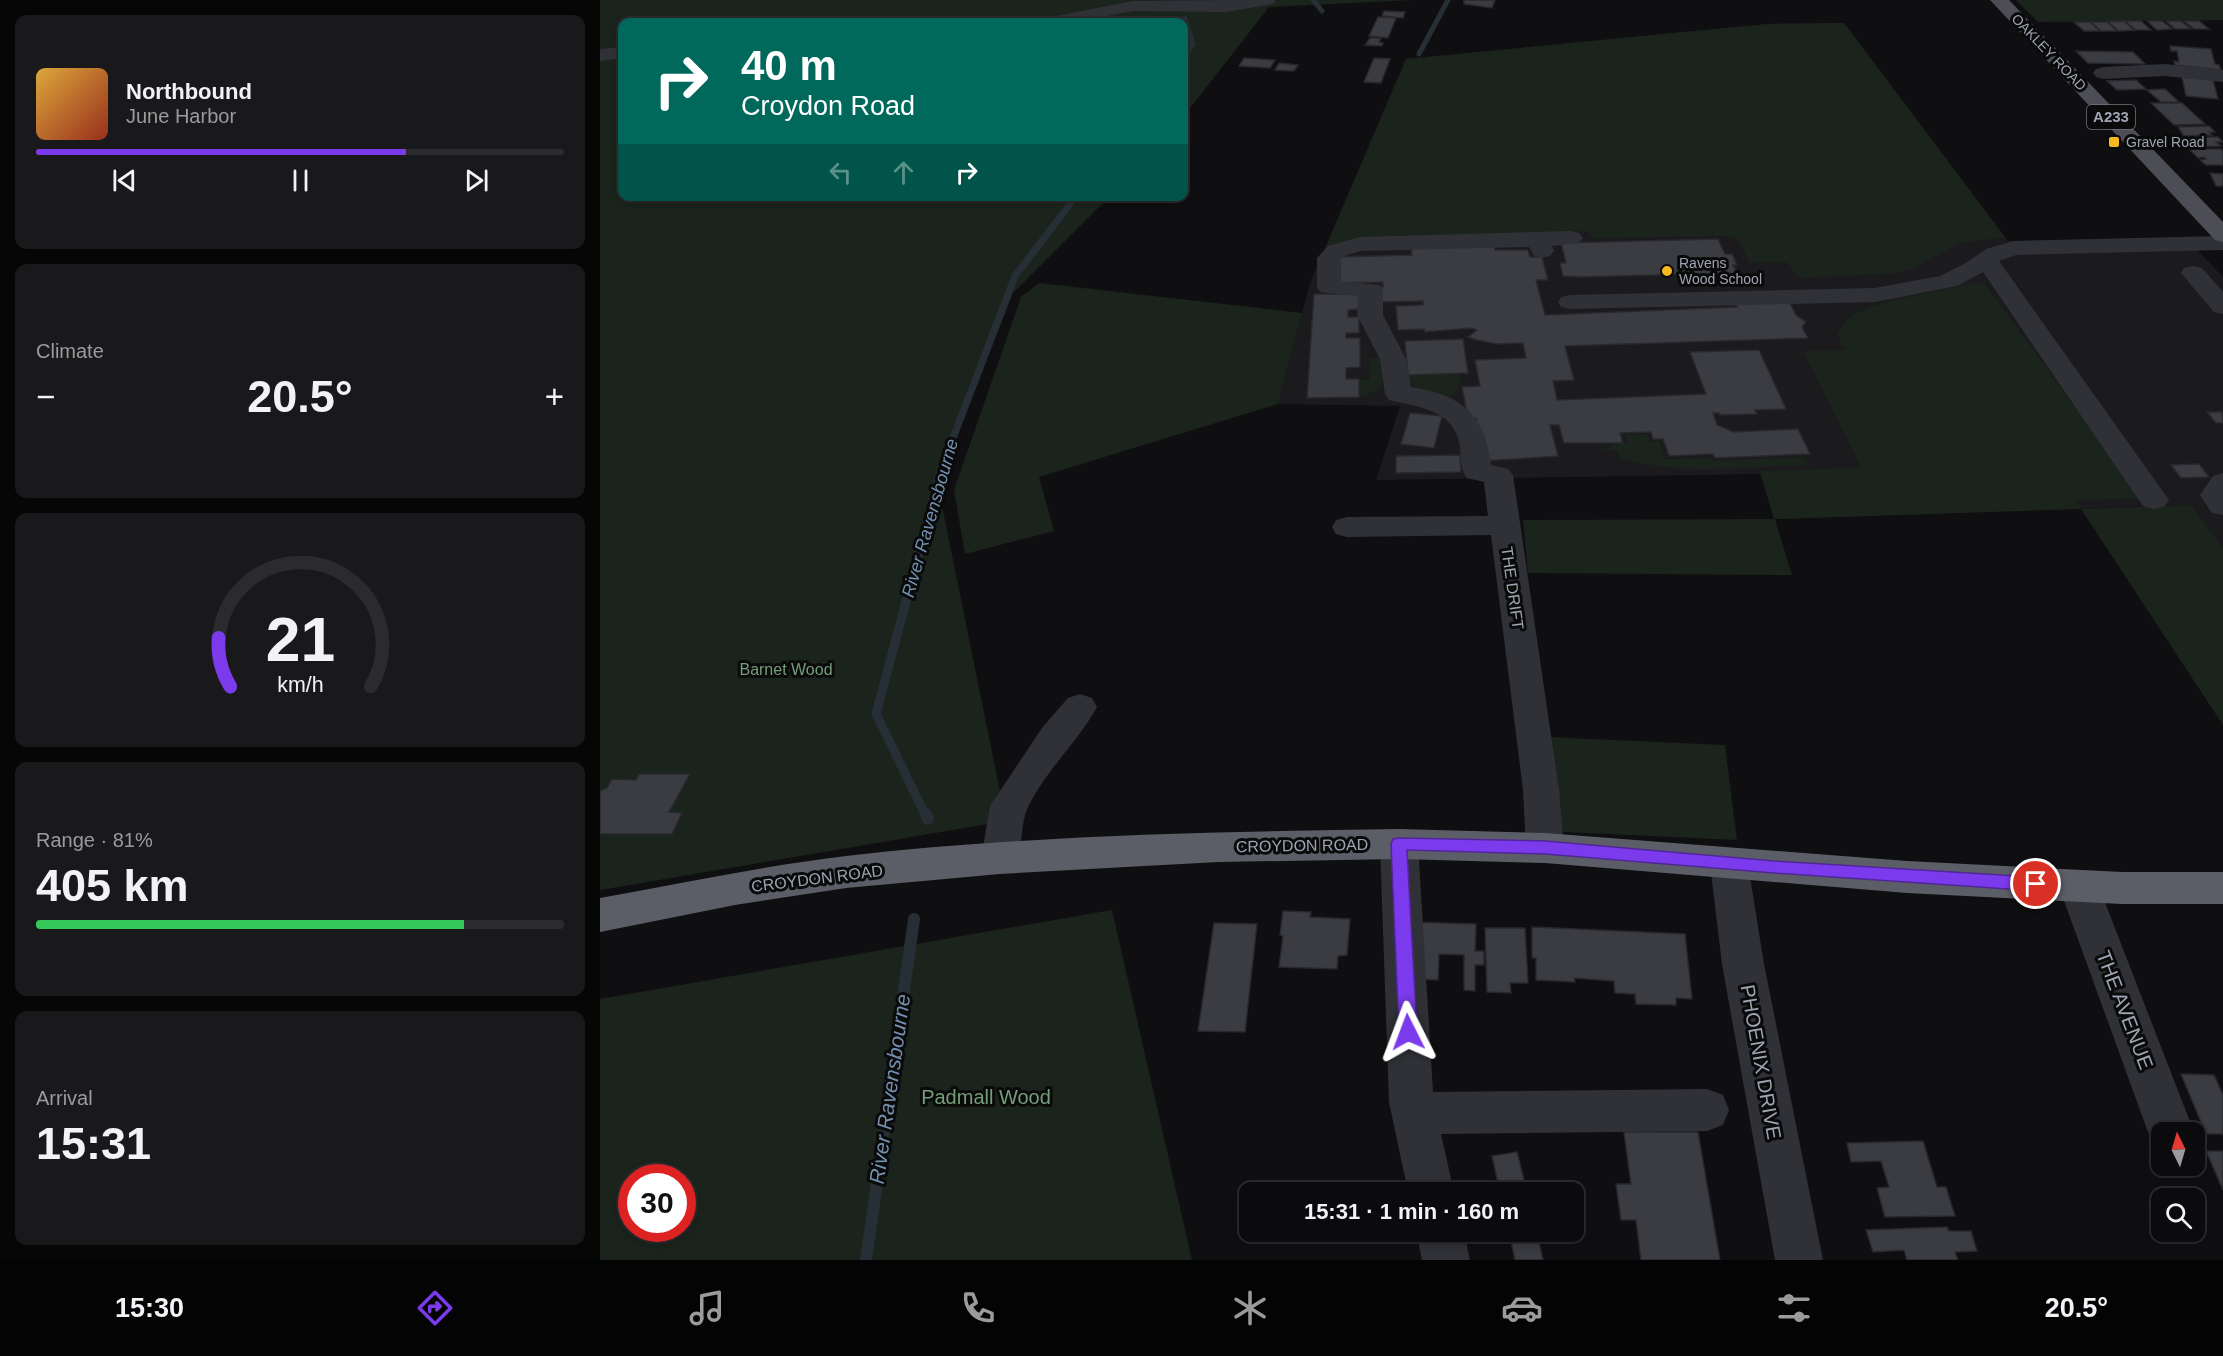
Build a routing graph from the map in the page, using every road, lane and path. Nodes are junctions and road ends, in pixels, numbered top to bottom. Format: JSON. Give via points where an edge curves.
{"nodes":[{"id":1,"x":1268,"y":0,"type":"edge"},
{"id":2,"x":1999,"y":0,"type":"edge"},
{"id":3,"x":1072,"y":18,"type":"edge"},
{"id":4,"x":618,"y":53,"type":"edge"},
{"id":5,"x":600,"y":55,"type":"edge"},
{"id":6,"x":2103,"y":73,"type":"dead end"},
{"id":7,"x":2223,"y":76,"type":"edge"},
{"id":8,"x":2223,"y":235,"type":"edge"},
{"id":9,"x":1571,"y":238,"type":"dead end"},
{"id":10,"x":2223,"y":243,"type":"edge"},
{"id":11,"x":1986,"y":259,"type":"junction"},
{"id":12,"x":2193,"y":273,"type":"dead end"},
{"id":13,"x":1570,"y":302,"type":"dead end"},
{"id":14,"x":2223,"y":307,"type":"edge"},
{"id":15,"x":2223,"y":482,"type":"edge"},
{"id":16,"x":2154,"y":501,"type":"dead end"},
{"id":17,"x":2223,"y":506,"type":"edge"},
{"id":18,"x":1505,"y":525,"type":"junction"},
{"id":19,"x":1347,"y":527,"type":"dead end"},
{"id":20,"x":1080,"y":707,"type":"dead end"},
{"id":21,"x":1399,"y":844,"type":"junction"},
{"id":22,"x":1545,"y":848,"type":"junction"},
{"id":23,"x":1000,"y":859,"type":"junction"},
{"id":24,"x":1729,"y":864,"type":"junction"},
{"id":25,"x":2079,"y":887,"type":"junction"},
{"id":26,"x":2223,"y":888,"type":"edge"},
{"id":27,"x":600,"y":915,"type":"edge"},
{"id":28,"x":1707,"y":1110,"type":"dead end"},
{"id":29,"x":1414,"y":1113,"type":"junction"},
{"id":30,"x":2167,"y":1122,"type":"edge"},
{"id":31,"x":1429,"y":1182,"type":"edge"},
{"id":32,"x":1442,"y":1242,"type":"edge"},
{"id":33,"x":1446,"y":1260,"type":"edge"},
{"id":34,"x":1799,"y":1260,"type":"edge"}],
"edges":[{"from":1,"to":3,"type":"street","via":[[1226,7],[1133,6]]},
{"from":2,"to":8,"type":"main road","name":"OAKLEY ROAD","number":"A233"},
{"from":4,"to":5,"type":"street"},
{"from":6,"to":7,"type":"street","via":[[2165,70]]},
{"from":9,"to":18,"type":"street","name":"THE DRIFT","via":[[1540,245],[1360,244],[1336,251],[1329,258],[1329,287],[1371,290],[1370,315],[1393,359],[1398,394],[1444,406],[1469,426],[1477,472],[1498,475]]},
{"from":10,"to":11,"type":"street","via":[[2014,248]]},
{"from":11,"to":13,"type":"street","via":[[1948,281],[1875,295]]},
{"from":11,"to":16,"type":"street"},
{"from":12,"to":14,"type":"street"},
{"from":15,"to":17,"type":"street","via":[[2215,495]]},
{"from":18,"to":19,"type":"street"},
{"from":18,"to":22,"type":"street","name":"THE DRIFT","via":[[1541,790]]},
{"from":20,"to":23,"type":"street","via":[[1049,745],[1009,806]]},
{"from":21,"to":22,"type":"highway","name":"CROYDON ROAD"},
{"from":21,"to":23,"type":"highway","name":"CROYDON ROAD","via":[[1218,847]]},
{"from":21,"to":29,"type":"street"},
{"from":22,"to":24,"type":"highway","name":"CROYDON ROAD"},
{"from":23,"to":27,"type":"highway","name":"CROYDON ROAD","via":[[791,879]]},
{"from":24,"to":25,"type":"highway","name":"CROYDON ROAD"},
{"from":24,"to":34,"type":"street","name":"PHOENIX DRIVE","via":[[1743,964]]},
{"from":25,"to":26,"type":"highway","name":"CROYDON ROAD"},
{"from":25,"to":30,"type":"street","name":"THE AVENUE"},
{"from":28,"to":29,"type":"street"},
{"from":29,"to":31,"type":"street"},
{"from":32,"to":33,"type":"street"}]}
